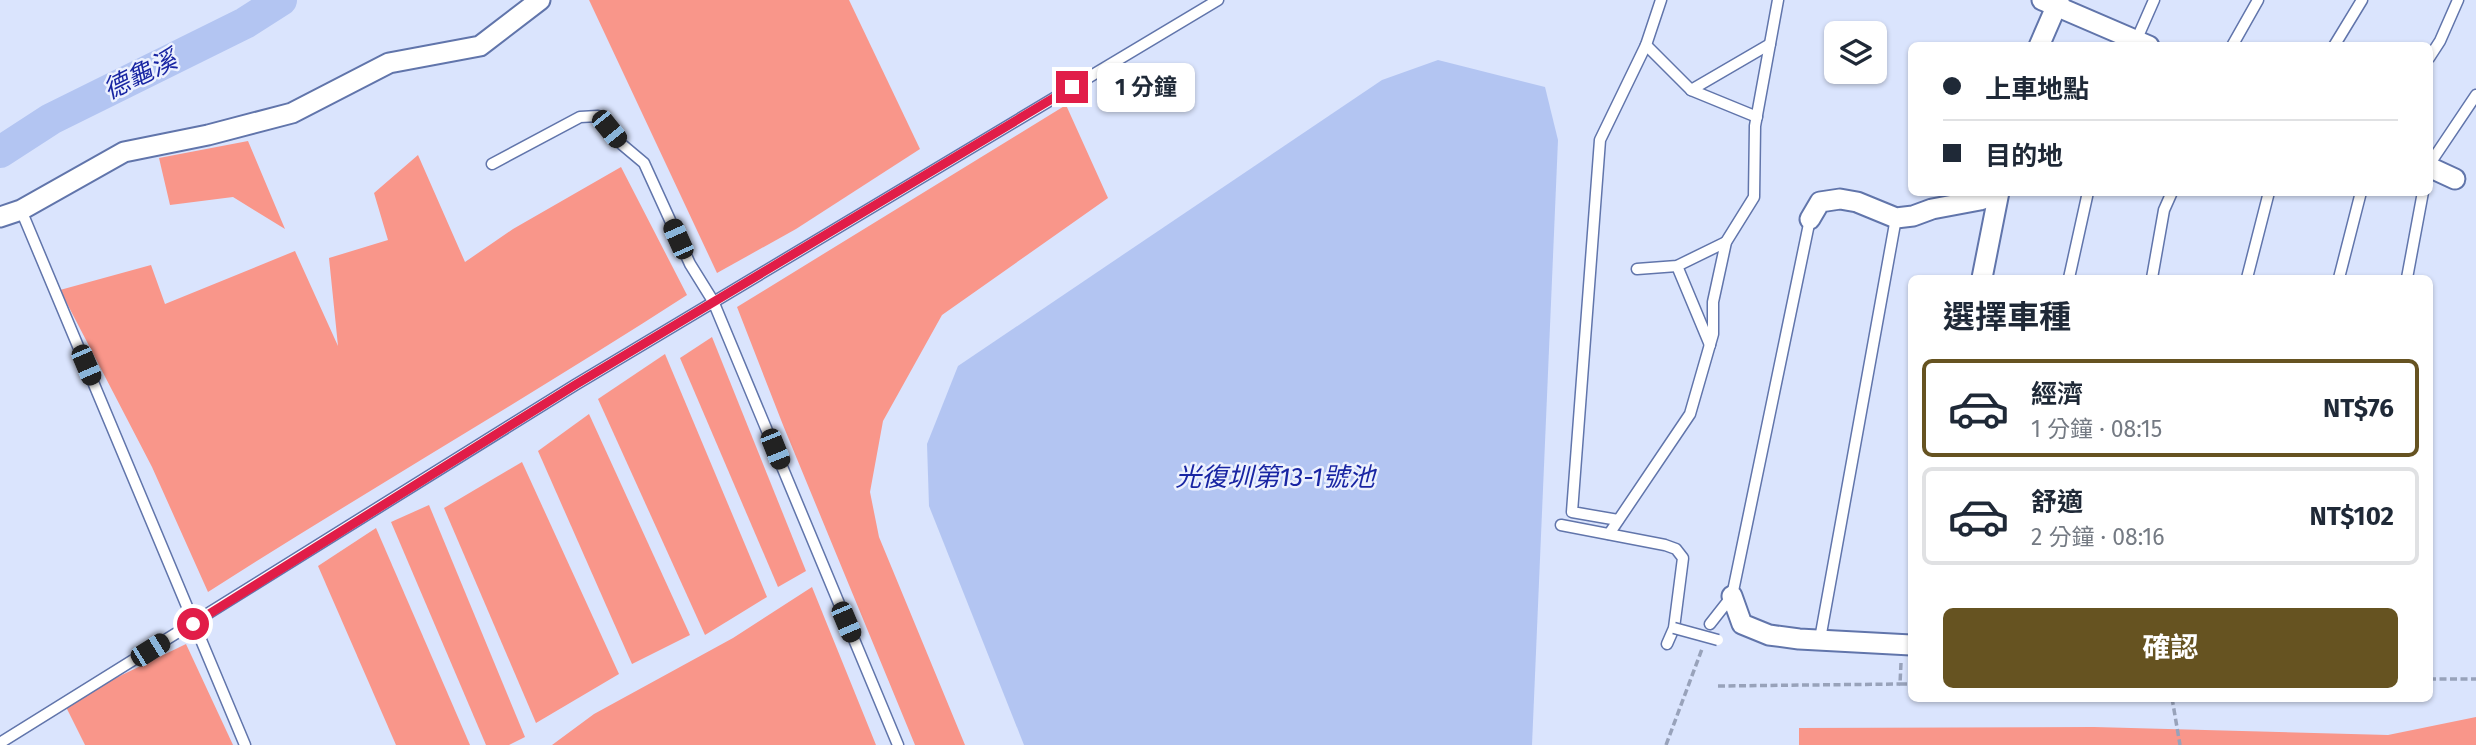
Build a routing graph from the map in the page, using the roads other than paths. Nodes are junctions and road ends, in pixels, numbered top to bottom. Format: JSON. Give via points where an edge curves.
{"nodes":[{"id":1,"x":540,"y":0,"type":"edge"},
{"id":2,"x":1218,"y":0,"type":"edge"},
{"id":3,"x":1661,"y":0,"type":"edge"},
{"id":4,"x":1779,"y":0,"type":"edge"},
{"id":5,"x":2154,"y":0,"type":"edge"},
{"id":6,"x":2258,"y":0,"type":"edge"},
{"id":7,"x":2362,"y":0,"type":"edge"},
{"id":8,"x":2458,"y":0,"type":"edge"},
{"id":9,"x":2052,"y":2,"type":"edge"},
{"id":10,"x":2040,"y":42,"type":"edge"},
{"id":11,"x":2136,"y":42,"type":"edge"},
{"id":12,"x":2141,"y":42,"type":"edge"},
{"id":13,"x":2234,"y":42,"type":"edge"},
{"id":14,"x":2336,"y":42,"type":"edge"},
{"id":15,"x":1770,"y":44,"type":"junction"},
{"id":16,"x":1646,"y":45,"type":"junction"},
{"id":17,"x":2433,"y":52,"type":"edge"},
{"id":18,"x":1691,"y":90,"type":"junction"},
{"id":19,"x":2476,"y":95,"type":"edge"},
{"id":20,"x":1757,"y":117,"type":"junction"},
{"id":21,"x":2433,"y":160,"type":"edge"},
{"id":22,"x":492,"y":164,"type":"dead end"},
{"id":23,"x":2433,"y":168,"type":"edge"},
{"id":24,"x":2455,"y":179,"type":"dead end"},
{"id":25,"x":1991,"y":196,"type":"edge"},
{"id":26,"x":1998,"y":196,"type":"edge"},
{"id":27,"x":2087,"y":196,"type":"edge"},
{"id":28,"x":2170,"y":196,"type":"edge"},
{"id":29,"x":2268,"y":196,"type":"edge"},
{"id":30,"x":2360,"y":196,"type":"edge"},
{"id":31,"x":2422,"y":196,"type":"edge"},
{"id":32,"x":21,"y":210,"type":"junction"},
{"id":33,"x":0,"y":217,"type":"edge"},
{"id":34,"x":1896,"y":218,"type":"junction"},
{"id":35,"x":1810,"y":219,"type":"joint"},
{"id":36,"x":1726,"y":242,"type":"junction"},
{"id":37,"x":1677,"y":265,"type":"junction"},
{"id":38,"x":1637,"y":269,"type":"dead end"},
{"id":39,"x":1983,"y":275,"type":"edge"},
{"id":40,"x":2070,"y":275,"type":"edge"},
{"id":41,"x":2153,"y":275,"type":"edge"},
{"id":42,"x":2248,"y":275,"type":"edge"},
{"id":43,"x":2340,"y":275,"type":"edge"},
{"id":44,"x":2408,"y":275,"type":"edge"},
{"id":45,"x":713,"y":301,"type":"junction"},
{"id":46,"x":1710,"y":345,"type":"junction"},
{"id":47,"x":1618,"y":520,"type":"junction"},
{"id":48,"x":1561,"y":525,"type":"dead end"},
{"id":49,"x":1609,"y":534,"type":"junction"},
{"id":50,"x":1732,"y":596,"type":"junction"},
{"id":51,"x":193,"y":624,"type":"junction"},
{"id":52,"x":1710,"y":624,"type":"road end"},
{"id":53,"x":1674,"y":628,"type":"junction"},
{"id":54,"x":1820,"y":639,"type":"junction"},
{"id":55,"x":1718,"y":640,"type":"dead end"},
{"id":56,"x":1908,"y":640,"type":"edge"},
{"id":57,"x":1667,"y":644,"type":"dead end"},
{"id":58,"x":0,"y":743,"type":"edge"},
{"id":59,"x":245,"y":745,"type":"edge"},
{"id":60,"x":898,"y":745,"type":"edge"}],
"edges":[{"from":1,"to":32,"type":"street","via":[[480,46],[388,63],[292,113],[124,152]]},
{"from":2,"to":45,"type":"lane"},
{"from":3,"to":16,"type":"lane"},
{"from":4,"to":15,"type":"lane"},
{"from":5,"to":12,"type":"lane"},
{"from":6,"to":13,"type":"lane"},
{"from":7,"to":14,"type":"lane"},
{"from":8,"to":17,"type":"lane"},
{"from":9,"to":10,"type":"street"},
{"from":9,"to":11,"type":"street"},
{"from":15,"to":18,"type":"lane"},
{"from":15,"to":20,"type":"lane"},
{"from":16,"to":18,"type":"lane"},
{"from":16,"to":47,"type":"lane","via":[[1600,140],[1572,512]]},
{"from":18,"to":20,"type":"lane"},
{"from":19,"to":21,"type":"lane"},
{"from":20,"to":36,"type":"lane","via":[[1754,197]]},
{"from":22,"to":45,"type":"lane","via":[[580,117],[598,116],[644,163],[690,264]]},
{"from":23,"to":24,"type":"street"},
{"from":25,"to":34,"type":"street"},
{"from":26,"to":39,"type":"street"},
{"from":27,"to":40,"type":"lane"},
{"from":28,"to":41,"type":"lane"},
{"from":29,"to":42,"type":"lane"},
{"from":30,"to":43,"type":"lane"},
{"from":31,"to":44,"type":"lane"},
{"from":32,"to":33,"type":"street"},
{"from":32,"to":51,"type":"lane"},
{"from":34,"to":35,"type":"street","via":[[1840,199],[1820,202]]},
{"from":34,"to":54,"type":"lane"},
{"from":35,"to":50,"type":"lane"},
{"from":36,"to":37,"type":"lane"},
{"from":36,"to":46,"type":"lane","via":[[1713,302]]},
{"from":37,"to":38,"type":"lane"},
{"from":37,"to":46,"type":"lane"},
{"from":45,"to":51,"type":"lane"},
{"from":45,"to":60,"type":"lane"},
{"from":46,"to":47,"type":"lane","via":[[1690,414]]},
{"from":47,"to":49,"type":"lane"},
{"from":48,"to":49,"type":"lane"},
{"from":49,"to":53,"type":"lane","via":[[1665,545],[1683,558]]},
{"from":50,"to":52,"type":"lane"},
{"from":50,"to":54,"type":"street","via":[[1742,624],[1769,635]]},
{"from":51,"to":58,"type":"lane"},
{"from":51,"to":59,"type":"lane"},
{"from":53,"to":55,"type":"lane","bridge":true},
{"from":53,"to":57,"type":"lane"},
{"from":54,"to":56,"type":"street"}]}
